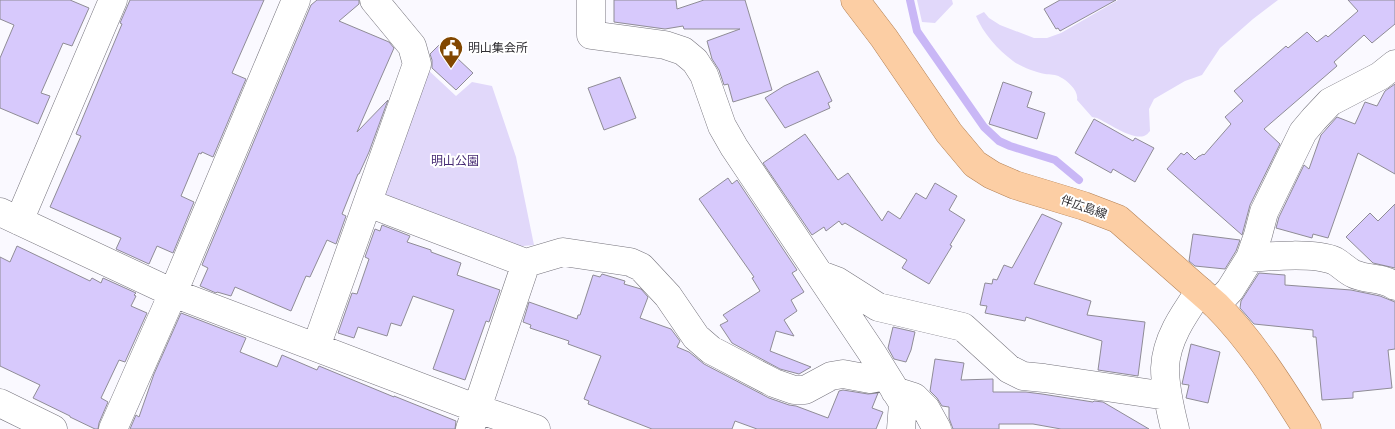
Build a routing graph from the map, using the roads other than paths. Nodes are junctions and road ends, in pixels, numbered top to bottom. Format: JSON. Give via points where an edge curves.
{"nodes":[{"id":1,"x":113,"y":0,"type":"edge"},
{"id":2,"x":296,"y":0,"type":"edge"},
{"id":3,"x":374,"y":0,"type":"edge"},
{"id":4,"x":591,"y":0,"type":"edge"},
{"id":5,"x":855,"y":0,"type":"edge"},
{"id":6,"x":1395,"y":64,"type":"edge"},
{"id":7,"x":368,"y":203,"type":"junction"},
{"id":8,"x":10,"y":217,"type":"edge"},
{"id":9,"x":1250,"y":258,"type":"junction"},
{"id":10,"x":526,"y":263,"type":"junction"},
{"id":11,"x":819,"y":274,"type":"junction"},
{"id":12,"x":1395,"y":286,"type":"edge"},
{"id":13,"x":173,"y":293,"type":"junction"},
{"id":14,"x":1208,"y":298,"type":"junction"},
{"id":15,"x":316,"y":347,"type":"junction"},
{"id":16,"x":890,"y":384,"type":"junction"},
{"id":17,"x":1167,"y":396,"type":"junction"},
{"id":18,"x":0,"y":404,"type":"edge"},
{"id":19,"x":474,"y":419,"type":"edge"},
{"id":20,"x":53,"y":429,"type":"edge"},
{"id":21,"x":113,"y":429,"type":"edge"},
{"id":22,"x":536,"y":429,"type":"edge"},
{"id":23,"x":901,"y":429,"type":"edge"},
{"id":24,"x":937,"y":429,"type":"edge"},
{"id":25,"x":1174,"y":429,"type":"edge"},
{"id":26,"x":1307,"y":429,"type":"edge"}],
"edges":[{"from":1,"to":8,"type":"street"},
{"from":2,"to":13,"type":"street"},
{"from":3,"to":7,"type":"street","via":[[412,46],[417,64]]},
{"from":4,"to":11,"type":"street","via":[[591,36],[665,45],[683,51],[695,60],[704,75],[722,126]]},
{"from":5,"to":14,"type":"main road","name":"伴広島線","via":[[949,133],[975,164],[992,176],[1118,219]]},
{"from":6,"to":9,"type":"street","via":[[1380,76],[1330,102],[1303,132],[1264,212]]},
{"from":7,"to":10,"type":"street"},
{"from":7,"to":15,"type":"street"},
{"from":8,"to":13,"type":"street"},
{"from":9,"to":12,"type":"street","via":[[1279,255],[1321,257],[1355,274]]},
{"from":9,"to":14,"type":"street","via":[[1230,290]]},
{"from":10,"to":16,"type":"street","via":[[562,252],[630,262],[641,267],[668,296],[696,337],[711,350],[794,390],[805,390],[843,374]]},
{"from":10,"to":19,"type":"street"},
{"from":11,"to":16,"type":"street"},
{"from":11,"to":17,"type":"street","via":[[837,281],[878,307],[963,327],[1010,369],[1023,376]]},
{"from":13,"to":15,"type":"street"},
{"from":13,"to":21,"type":"street"},
{"from":14,"to":17,"type":"street","via":[[1185,312],[1175,330],[1165,367]]},
{"from":14,"to":26,"type":"main road","name":"伴広島線","via":[[1226,315],[1258,356]]},
{"from":15,"to":19,"type":"street"},
{"from":16,"to":23,"type":"street","via":[[903,403]]},
{"from":16,"to":24,"type":"street","via":[[914,397],[926,409]]},
{"from":17,"to":25,"type":"street"},
{"from":18,"to":20,"type":"street"},
{"from":19,"to":22,"type":"street"}]}
